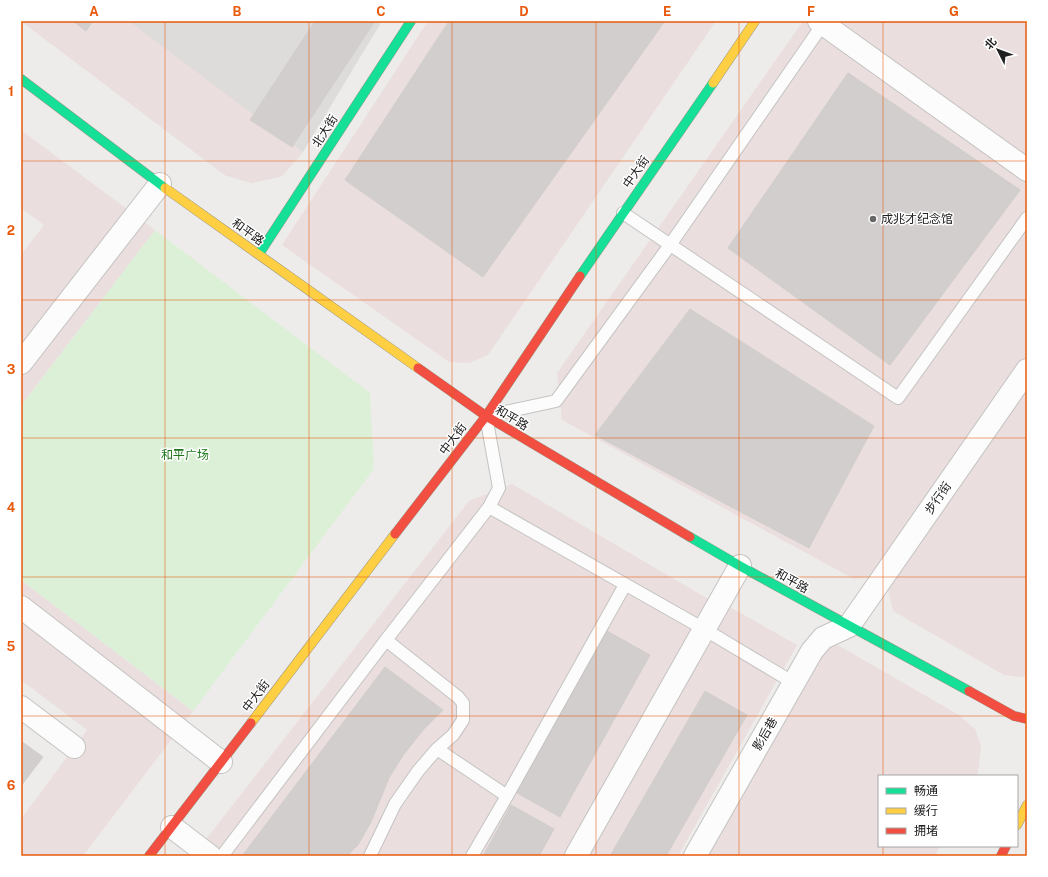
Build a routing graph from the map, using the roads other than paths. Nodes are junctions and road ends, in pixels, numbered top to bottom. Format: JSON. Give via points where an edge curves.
{"nodes":[{"id":1,"x":411,"y":21,"type":"edge"},
{"id":2,"x":755,"y":21,"type":"edge"},
{"id":3,"x":821,"y":22,"type":"edge"},
{"id":4,"x":21,"y":79,"type":"edge"},
{"id":5,"x":1027,"y":170,"type":"edge"},
{"id":6,"x":160,"y":184,"type":"junction"},
{"id":7,"x":623,"y":213,"type":"junction"},
{"id":8,"x":1027,"y":218,"type":"edge"},
{"id":9,"x":670,"y":245,"type":"junction"},
{"id":10,"x":259,"y":254,"type":"junction"},
{"id":11,"x":21,"y":363,"type":"edge"},
{"id":12,"x":1027,"y":370,"type":"edge"},
{"id":13,"x":486,"y":416,"type":"junction"},
{"id":14,"x":489,"y":507,"type":"junction"},
{"id":15,"x":740,"y":566,"type":"junction"},
{"id":16,"x":625,"y":585,"type":"junction"},
{"id":17,"x":21,"y":607,"type":"edge"},
{"id":18,"x":850,"y":626,"type":"junction"},
{"id":19,"x":704,"y":629,"type":"junction"},
{"id":20,"x":386,"y":640,"type":"junction"},
{"id":21,"x":794,"y":683,"type":"junction"},
{"id":22,"x":21,"y":707,"type":"edge"},
{"id":23,"x":1027,"y":719,"type":"edge"},
{"id":24,"x":74,"y":748,"type":"dead end"},
{"id":25,"x":437,"y":749,"type":"junction"},
{"id":26,"x":221,"y":762,"type":"junction"},
{"id":27,"x":508,"y":796,"type":"junction"},
{"id":28,"x":1027,"y":805,"type":"edge"},
{"id":29,"x":1018,"y":823,"type":"edge"},
{"id":30,"x":172,"y":827,"type":"junction"},
{"id":31,"x":1006,"y":847,"type":"edge"},
{"id":32,"x":149,"y":856,"type":"edge"},
{"id":33,"x":210,"y":856,"type":"edge"},
{"id":34,"x":222,"y":856,"type":"edge"},
{"id":35,"x":370,"y":856,"type":"edge"},
{"id":36,"x":472,"y":856,"type":"edge"},
{"id":37,"x":576,"y":856,"type":"edge"},
{"id":38,"x":695,"y":856,"type":"edge"},
{"id":39,"x":1001,"y":856,"type":"edge"}],
"edges":[{"from":1,"to":10,"type":"main road","name":"北大街"},
{"from":2,"to":7,"type":"main road","name":"中大街"},
{"from":3,"to":5,"type":"street"},
{"from":3,"to":9,"type":"lane"},
{"from":4,"to":6,"type":"main road","name":"和平路"},
{"from":6,"to":10,"type":"main road","name":"和平路"},
{"from":6,"to":11,"type":"street"},
{"from":7,"to":9,"type":"lane"},
{"from":7,"to":13,"type":"main road","name":"中大街"},
{"from":8,"to":9,"type":"lane","via":[[898,398]]},
{"from":9,"to":13,"type":"lane","via":[[556,402]]},
{"from":10,"to":13,"type":"main road","name":"和平路"},
{"from":12,"to":18,"type":"street","name":"步行街"},
{"from":13,"to":14,"type":"lane","via":[[500,488]]},
{"from":13,"to":15,"type":"main road","name":"和平路"},
{"from":13,"to":26,"type":"main road","name":"中大街"},
{"from":14,"to":16,"type":"lane"},
{"from":14,"to":20,"type":"lane"},
{"from":15,"to":18,"type":"main road","name":"和平路"},
{"from":15,"to":19,"type":"street"},
{"from":16,"to":19,"type":"lane"},
{"from":16,"to":27,"type":"lane"},
{"from":17,"to":26,"type":"street"},
{"from":18,"to":21,"type":"street","name":"影后巷","via":[[823,638],[812,651]]},
{"from":18,"to":23,"type":"main road","name":"和平路","via":[[1014,716]]},
{"from":19,"to":21,"type":"lane"},
{"from":19,"to":37,"type":"street"},
{"from":20,"to":25,"type":"lane","via":[[458,696],[463,703],[463,720],[453,735]]},
{"from":20,"to":34,"type":"lane"},
{"from":21,"to":38,"type":"street","name":"影后巷"},
{"from":22,"to":24,"type":"street"},
{"from":25,"to":27,"type":"lane"},
{"from":25,"to":35,"type":"lane","via":[[395,804]]},
{"from":26,"to":30,"type":"main road","name":"中大街"},
{"from":27,"to":36,"type":"lane"},
{"from":28,"to":29,"type":"main road"},
{"from":30,"to":32,"type":"main road","name":"中大街"},
{"from":30,"to":33,"type":"street"},
{"from":31,"to":39,"type":"main road"}]}
